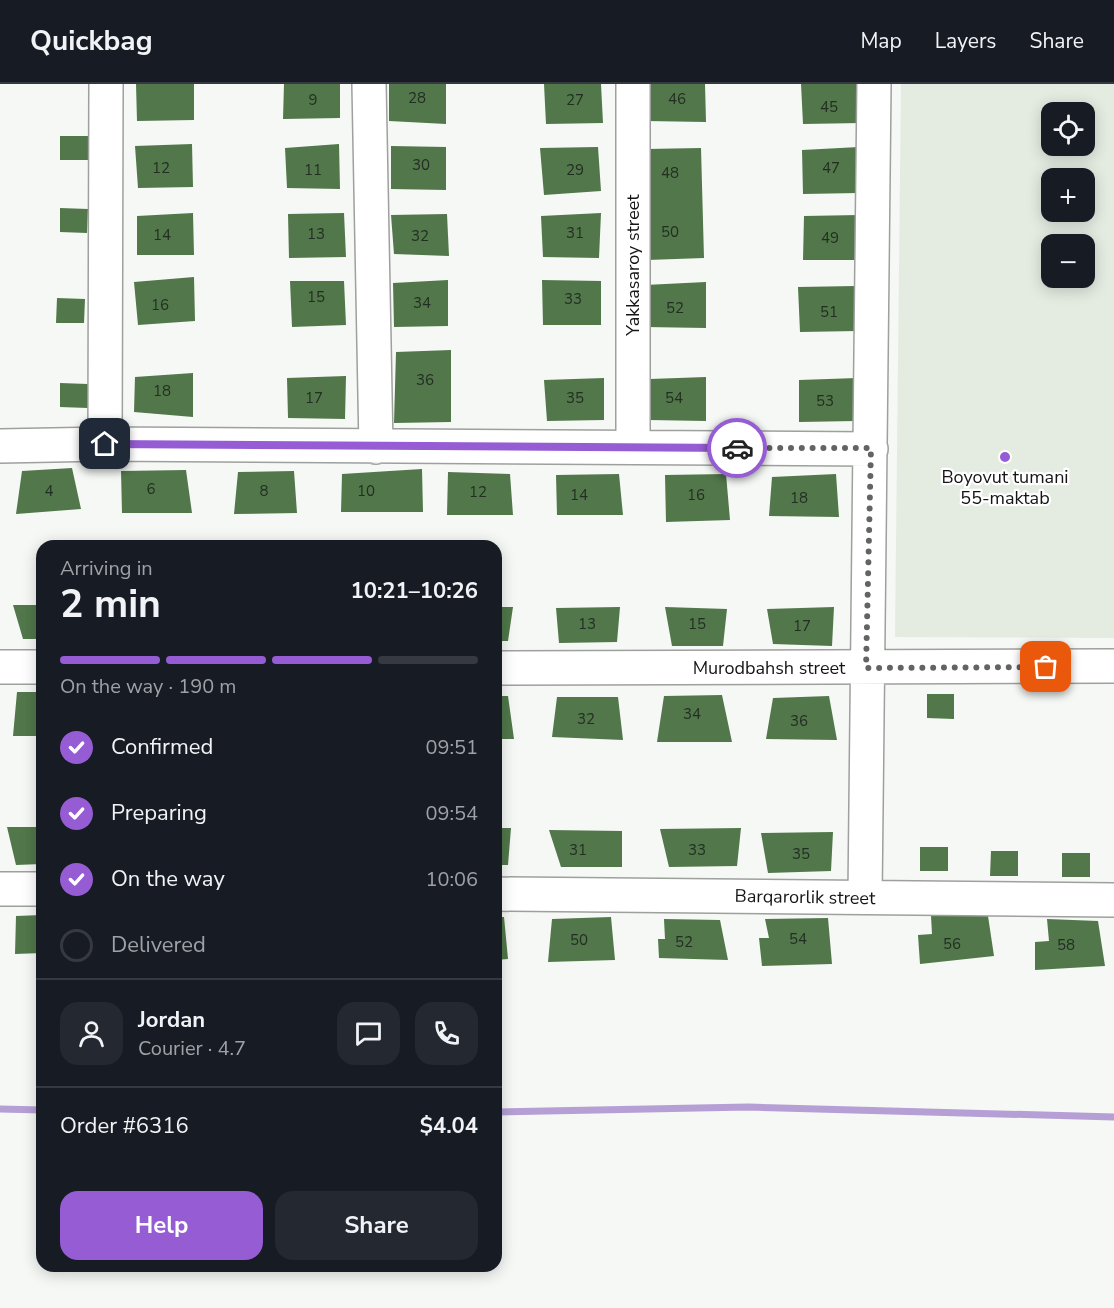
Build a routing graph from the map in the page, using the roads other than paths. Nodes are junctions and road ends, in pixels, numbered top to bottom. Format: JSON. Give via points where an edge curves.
{"nodes":[{"id":1,"x":106,"y":84,"type":"edge"},
{"id":2,"x":369,"y":84,"type":"edge"},
{"id":3,"x":633,"y":84,"type":"edge"},
{"id":4,"x":874,"y":84,"type":"edge"},
{"id":5,"x":105,"y":444,"type":"junction"},
{"id":6,"x":0,"y":446,"type":"edge"},
{"id":7,"x":376,"y":447,"type":"junction"},
{"id":8,"x":633,"y":447,"type":"junction"},
{"id":9,"x":871,"y":448,"type":"junction"},
{"id":10,"x":1114,"y":666,"type":"edge"},
{"id":11,"x":0,"y":667,"type":"edge"},
{"id":12,"x":36,"y":667,"type":"edge"},
{"id":13,"x":502,"y":668,"type":"edge"},
{"id":14,"x":866,"y":668,"type":"junction"},
{"id":15,"x":0,"y":889,"type":"edge"},
{"id":16,"x":36,"y":889,"type":"edge"},
{"id":17,"x":502,"y":894,"type":"edge"},
{"id":18,"x":865,"y":897,"type":"junction"},
{"id":19,"x":1114,"y":900,"type":"edge"}],
"edges":[{"from":1,"to":5,"type":"street"},
{"from":2,"to":7,"type":"street"},
{"from":3,"to":8,"type":"street","name":"Yakkasaroy street"},
{"from":4,"to":9,"type":"street"},
{"from":5,"to":6,"type":"street"},
{"from":5,"to":7,"type":"street"},
{"from":7,"to":8,"type":"street"},
{"from":8,"to":9,"type":"street"},
{"from":9,"to":14,"type":"street"},
{"from":10,"to":14,"type":"street","name":"Murodbahsh street"},
{"from":11,"to":12,"type":"street"},
{"from":13,"to":14,"type":"street","name":"Murodbahsh street"},
{"from":14,"to":18,"type":"street"},
{"from":15,"to":16,"type":"street"},
{"from":17,"to":18,"type":"street","name":"Barqarorlik street"},
{"from":18,"to":19,"type":"street","name":"Barqarorlik street"}]}
